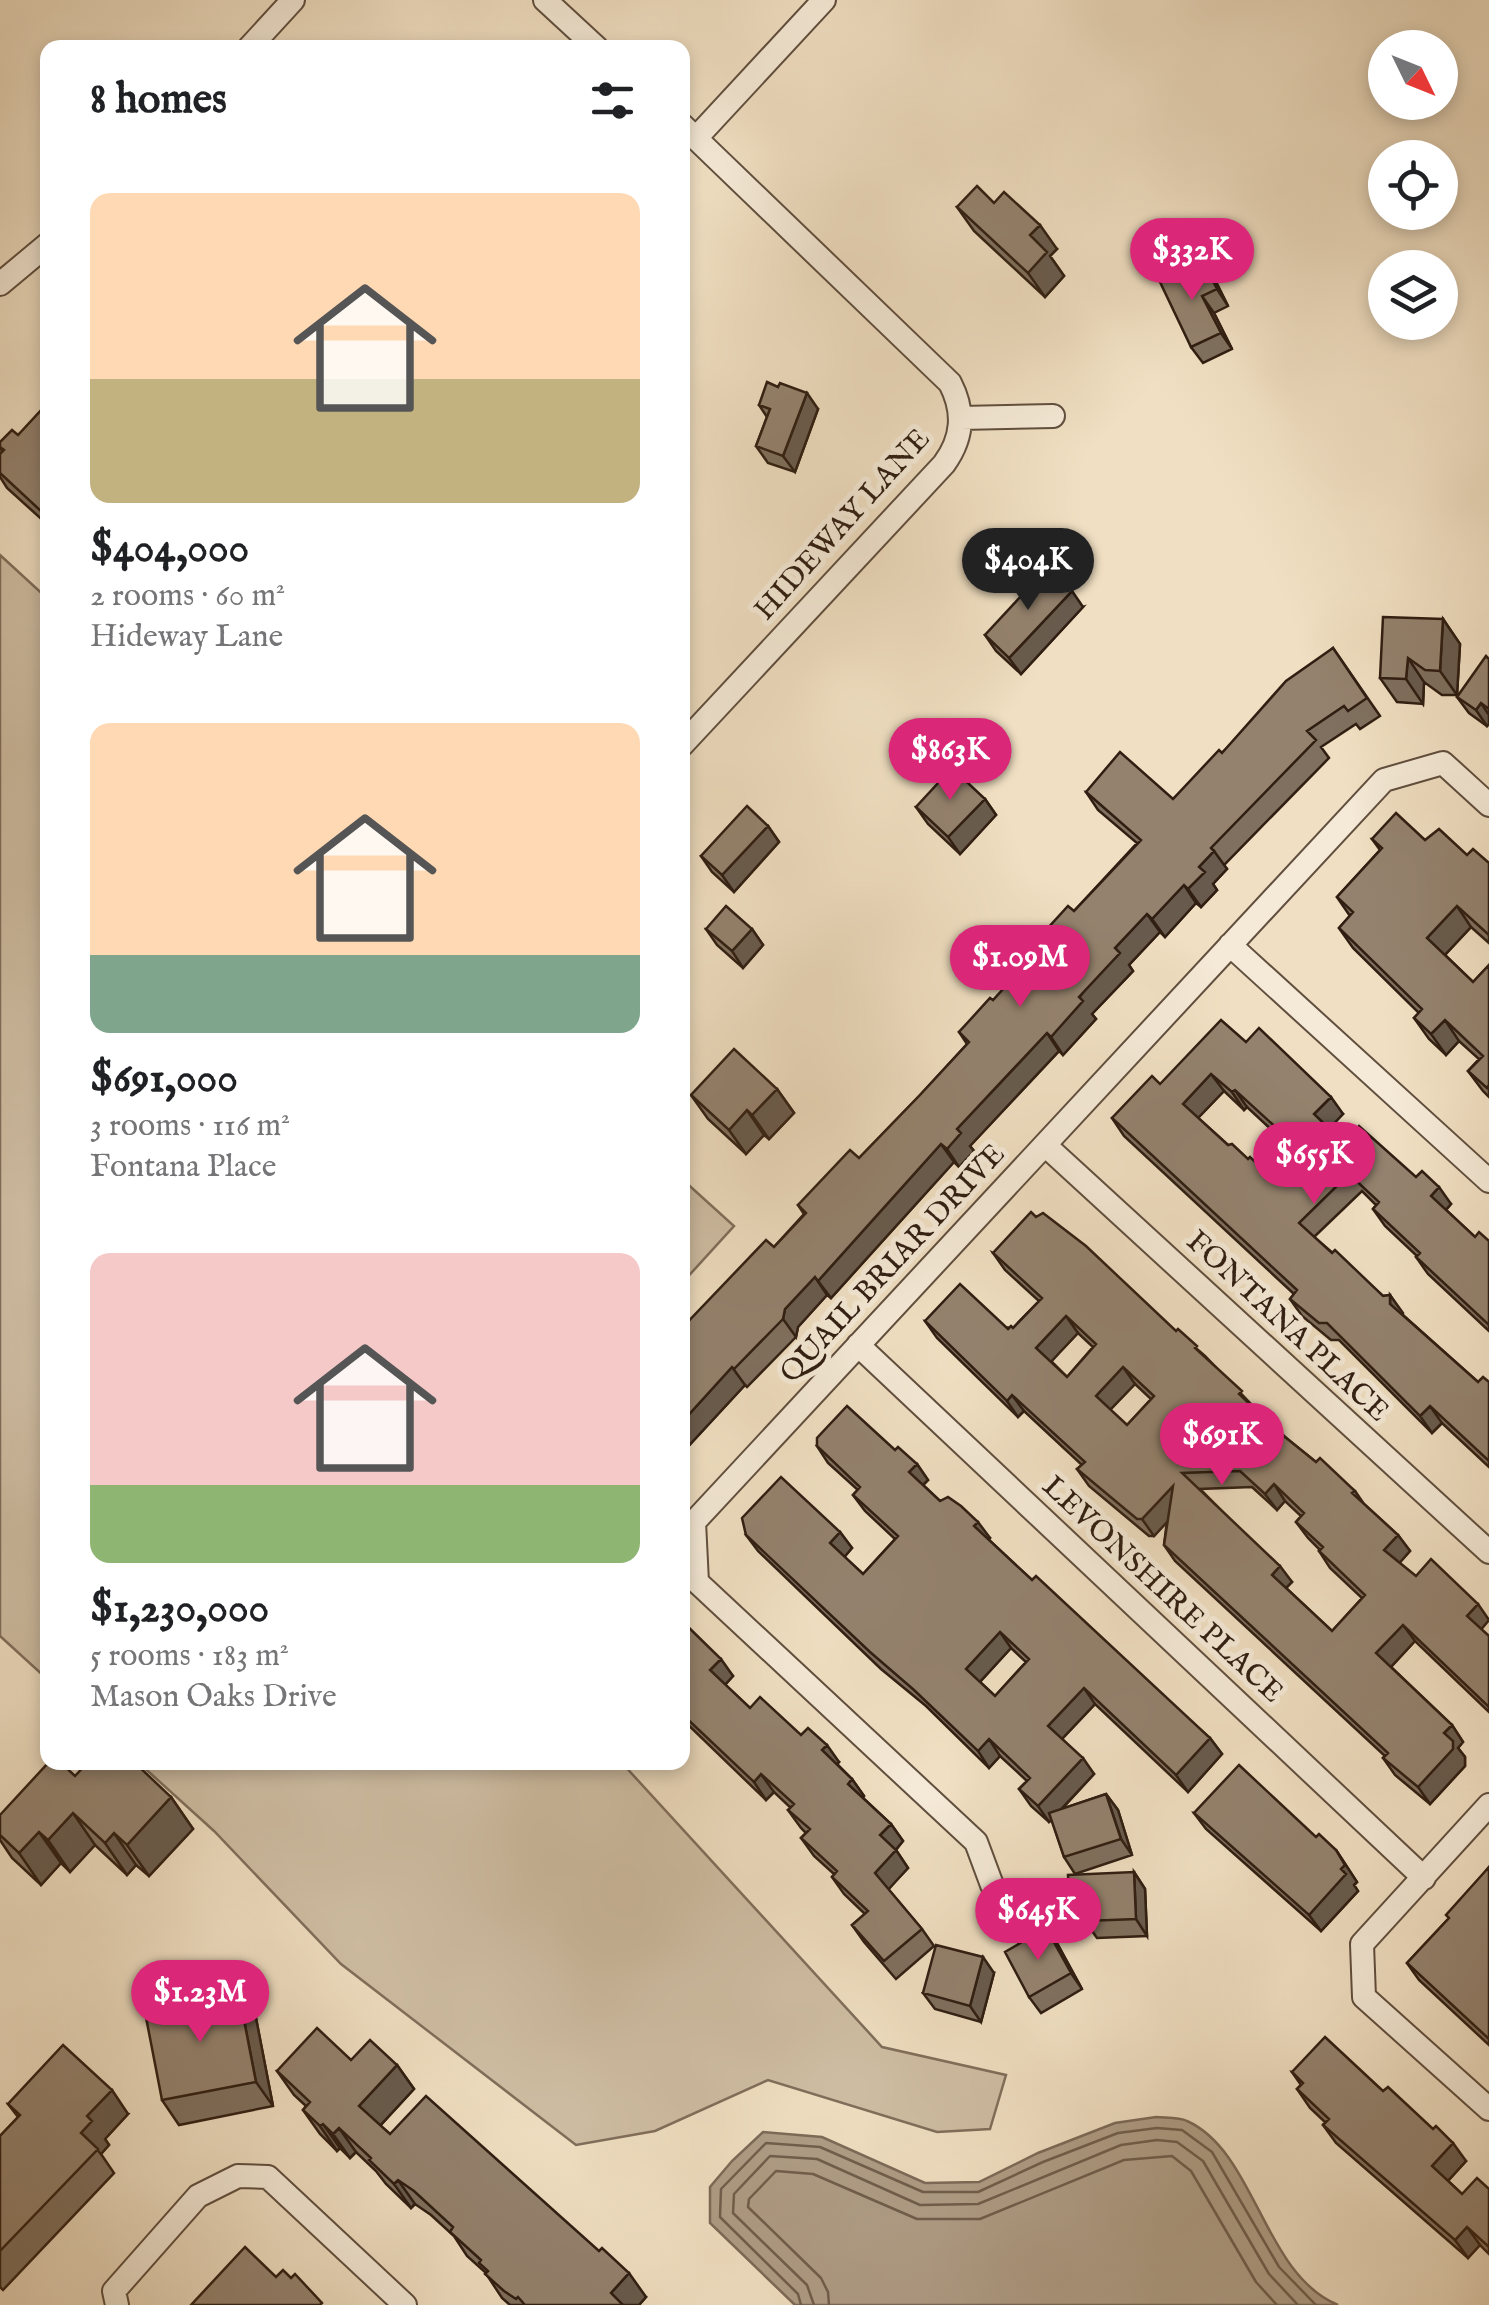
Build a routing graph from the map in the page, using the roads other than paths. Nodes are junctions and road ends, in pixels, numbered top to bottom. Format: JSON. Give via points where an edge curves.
{"nodes":[{"id":1,"x":293,"y":0,"type":"edge"},
{"id":2,"x":544,"y":0,"type":"edge"},
{"id":3,"x":824,"y":0,"type":"edge"},
{"id":4,"x":257,"y":40,"type":"edge"},
{"id":5,"x":588,"y":40,"type":"edge"},
{"id":6,"x":690,"y":131,"type":"edge"},
{"id":7,"x":40,"y":251,"type":"edge"},
{"id":8,"x":0,"y":284,"type":"edge"},
{"id":9,"x":1052,"y":416,"type":"dead end"},
{"id":10,"x":961,"y":418,"type":"junction"},
{"id":11,"x":690,"y":736,"type":"edge"},
{"id":12,"x":1489,"y":804,"type":"edge"},
{"id":13,"x":1230,"y":945,"type":"junction"},
{"id":14,"x":1044,"y":1145,"type":"junction"},
{"id":15,"x":1489,"y":1182,"type":"edge"},
{"id":16,"x":858,"y":1345,"type":"junction"},
{"id":17,"x":1489,"y":1552,"type":"edge"},
{"id":18,"x":1489,"y":1805,"type":"edge"},
{"id":19,"x":1424,"y":1878,"type":"junction"},
{"id":20,"x":992,"y":1885,"type":"dead end"},
{"id":21,"x":1489,"y":2109,"type":"edge"},
{"id":22,"x":116,"y":2305,"type":"edge"},
{"id":23,"x":406,"y":2305,"type":"edge"}],
"edges":[{"from":1,"to":4,"type":"street"},
{"from":2,"to":5,"type":"street"},
{"from":3,"to":6,"type":"street"},
{"from":6,"to":10,"type":"street","name":"HIDEWAY LANE","via":[[950,383]]},
{"from":7,"to":8,"type":"street"},
{"from":9,"to":10,"type":"street"},
{"from":10,"to":11,"type":"street","name":"HIDEWAY LANE","via":[[944,464]]},
{"from":12,"to":13,"type":"street","name":"QUAIL BRIAR DRIVE","via":[[1443,763],[1384,780]]},
{"from":13,"to":14,"type":"street","name":"QUAIL BRIAR DRIVE"},
{"from":13,"to":15,"type":"street"},
{"from":14,"to":16,"type":"street","name":"QUAIL BRIAR DRIVE"},
{"from":14,"to":17,"type":"street","name":"FONTANA PLACE"},
{"from":16,"to":19,"type":"street","name":"LEVONSHIRE PLACE"},
{"from":16,"to":20,"type":"street","name":"QUAIL BRIAR DRIVE","via":[[694,1522],[697,1582],[976,1842]]},
{"from":18,"to":19,"type":"street"},
{"from":19,"to":21,"type":"street","via":[[1362,1944],[1364,1998]]},
{"from":22,"to":23,"type":"street","via":[[114,2291],[198,2196],[238,2176],[268,2177]]}]}
